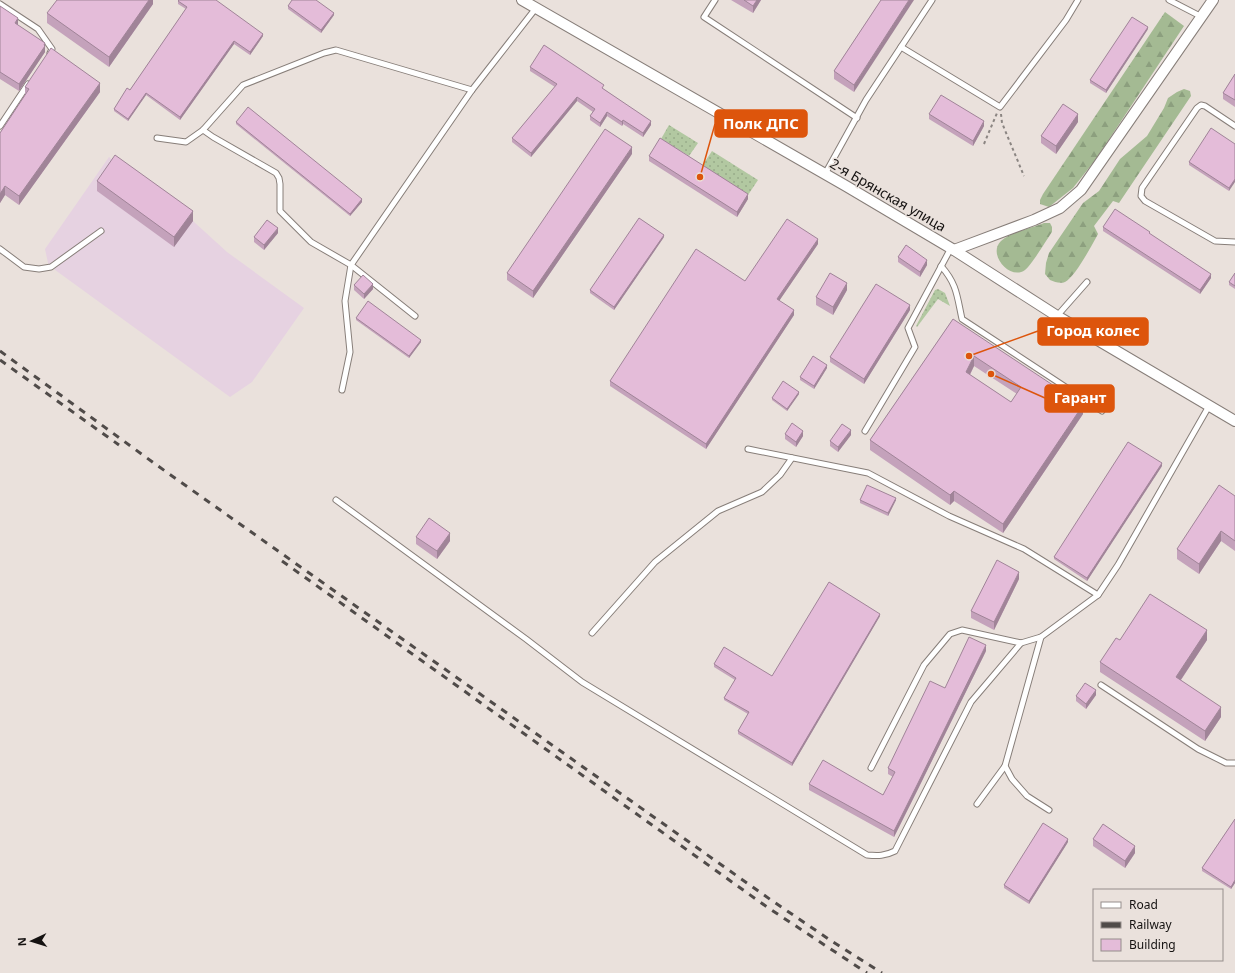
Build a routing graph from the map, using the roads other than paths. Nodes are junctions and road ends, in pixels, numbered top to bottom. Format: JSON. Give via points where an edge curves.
{"nodes":[{"id":1,"x":522,"y":0,"type":"edge"},
{"id":2,"x":715,"y":0,"type":"edge"},
{"id":3,"x":932,"y":0,"type":"edge"},
{"id":4,"x":1078,"y":0,"type":"edge"},
{"id":5,"x":1169,"y":0,"type":"edge"},
{"id":6,"x":1214,"y":0,"type":"edge"},
{"id":7,"x":0,"y":4,"type":"edge"},
{"id":8,"x":536,"y":8,"type":"junction"},
{"id":9,"x":1202,"y":17,"type":"junction"},
{"id":10,"x":901,"y":46,"type":"junction"},
{"id":11,"x":48,"y":56,"type":"edge"},
{"id":12,"x":30,"y":81,"type":"edge"},
{"id":13,"x":472,"y":90,"type":"junction"},
{"id":14,"x":857,"y":118,"type":"junction"},
{"id":15,"x":0,"y":126,"type":"edge"},
{"id":16,"x":1235,"y":126,"type":"edge"},
{"id":17,"x":203,"y":130,"type":"junction"},
{"id":18,"x":157,"y":138,"type":"dead end"},
{"id":19,"x":825,"y":174,"type":"junction"},
{"id":20,"x":100,"y":231,"type":"dead end"},
{"id":21,"x":1235,"y":242,"type":"edge"},
{"id":22,"x":0,"y":249,"type":"edge"},
{"id":23,"x":953,"y":249,"type":"junction"},
{"id":24,"x":351,"y":264,"type":"junction"},
{"id":25,"x":941,"y":266,"type":"junction"},
{"id":26,"x":1087,"y":282,"type":"dead end"},
{"id":27,"x":415,"y":316,"type":"dead end"},
{"id":28,"x":1057,"y":316,"type":"junction"},
{"id":29,"x":342,"y":390,"type":"dead end"},
{"id":30,"x":1209,"y":406,"type":"junction"},
{"id":31,"x":1102,"y":411,"type":"dead end"},
{"id":32,"x":1235,"y":421,"type":"edge"},
{"id":33,"x":865,"y":431,"type":"dead end"},
{"id":34,"x":748,"y":449,"type":"dead end"},
{"id":35,"x":792,"y":458,"type":"junction"},
{"id":36,"x":336,"y":500,"type":"dead end"},
{"id":37,"x":1098,"y":595,"type":"junction"},
{"id":38,"x":592,"y":633,"type":"dead end"},
{"id":39,"x":1041,"y":637,"type":"junction"},
{"id":40,"x":1021,"y":644,"type":"junction"},
{"id":41,"x":1101,"y":685,"type":"dead end"},
{"id":42,"x":1235,"y":763,"type":"edge"},
{"id":43,"x":1005,"y":766,"type":"junction"},
{"id":44,"x":871,"y":768,"type":"dead end"},
{"id":45,"x":977,"y":804,"type":"dead end"},
{"id":46,"x":1049,"y":810,"type":"dead end"}],
"edges":[{"from":1,"to":8,"type":"street","name":"2-я Брянская улица"},
{"from":2,"to":14,"type":"lane","via":[[704,17]]},
{"from":3,"to":10,"type":"lane"},
{"from":4,"to":10,"type":"lane","via":[[1066,20],[1000,107]]},
{"from":5,"to":9,"type":"lane"},
{"from":6,"to":9,"type":"street"},
{"from":7,"to":11,"type":"lane","via":[[38,29],[52,49]]},
{"from":8,"to":13,"type":"lane"},
{"from":8,"to":19,"type":"street","name":"2-я Брянская улица"},
{"from":9,"to":23,"type":"street","via":[[1081,190],[1060,208],[1034,220]]},
{"from":10,"to":14,"type":"lane"},
{"from":12,"to":15,"type":"lane"},
{"from":13,"to":17,"type":"lane","via":[[336,50],[243,85]]},
{"from":13,"to":24,"type":"lane"},
{"from":14,"to":19,"type":"lane"},
{"from":16,"to":21,"type":"lane","via":[[1205,106],[1197,108],[1142,188],[1141,196],[1145,201],[1215,241]]},
{"from":17,"to":18,"type":"lane","via":[[186,142]]},
{"from":17,"to":24,"type":"lane","via":[[276,173],[280,178],[280,211],[311,242]]},
{"from":19,"to":23,"type":"street","name":"2-я Брянская улица"},
{"from":20,"to":22,"type":"lane","via":[[51,267],[24,267]]},
{"from":23,"to":25,"type":"lane"},
{"from":23,"to":28,"type":"street","name":"2-я Брянская улица"},
{"from":24,"to":27,"type":"lane"},
{"from":24,"to":29,"type":"lane","via":[[345,300],[350,352]]},
{"from":25,"to":31,"type":"lane","via":[[949,275],[956,290],[962,319]]},
{"from":25,"to":33,"type":"lane","via":[[908,328],[915,347]]},
{"from":26,"to":28,"type":"lane"},
{"from":28,"to":30,"type":"street","name":"2-я Брянская улица"},
{"from":30,"to":32,"type":"street","name":"2-я Брянская улица"},
{"from":30,"to":37,"type":"lane","via":[[1118,565]]},
{"from":34,"to":35,"type":"lane"},
{"from":35,"to":37,"type":"lane","via":[[868,473],[949,516],[1024,549]]},
{"from":35,"to":38,"type":"lane","via":[[780,475],[762,492],[718,510],[656,562]]},
{"from":36,"to":40,"type":"lane","via":[[582,682],[867,855],[887,855],[895,851],[971,702]]},
{"from":37,"to":39,"type":"lane"},
{"from":39,"to":40,"type":"lane"},
{"from":39,"to":43,"type":"lane"},
{"from":40,"to":44,"type":"lane","via":[[962,630],[950,634],[924,665]]},
{"from":41,"to":42,"type":"lane","via":[[1198,749],[1226,763]]},
{"from":43,"to":45,"type":"lane"},
{"from":43,"to":46,"type":"lane","via":[[1012,779],[1027,796]]}]}
